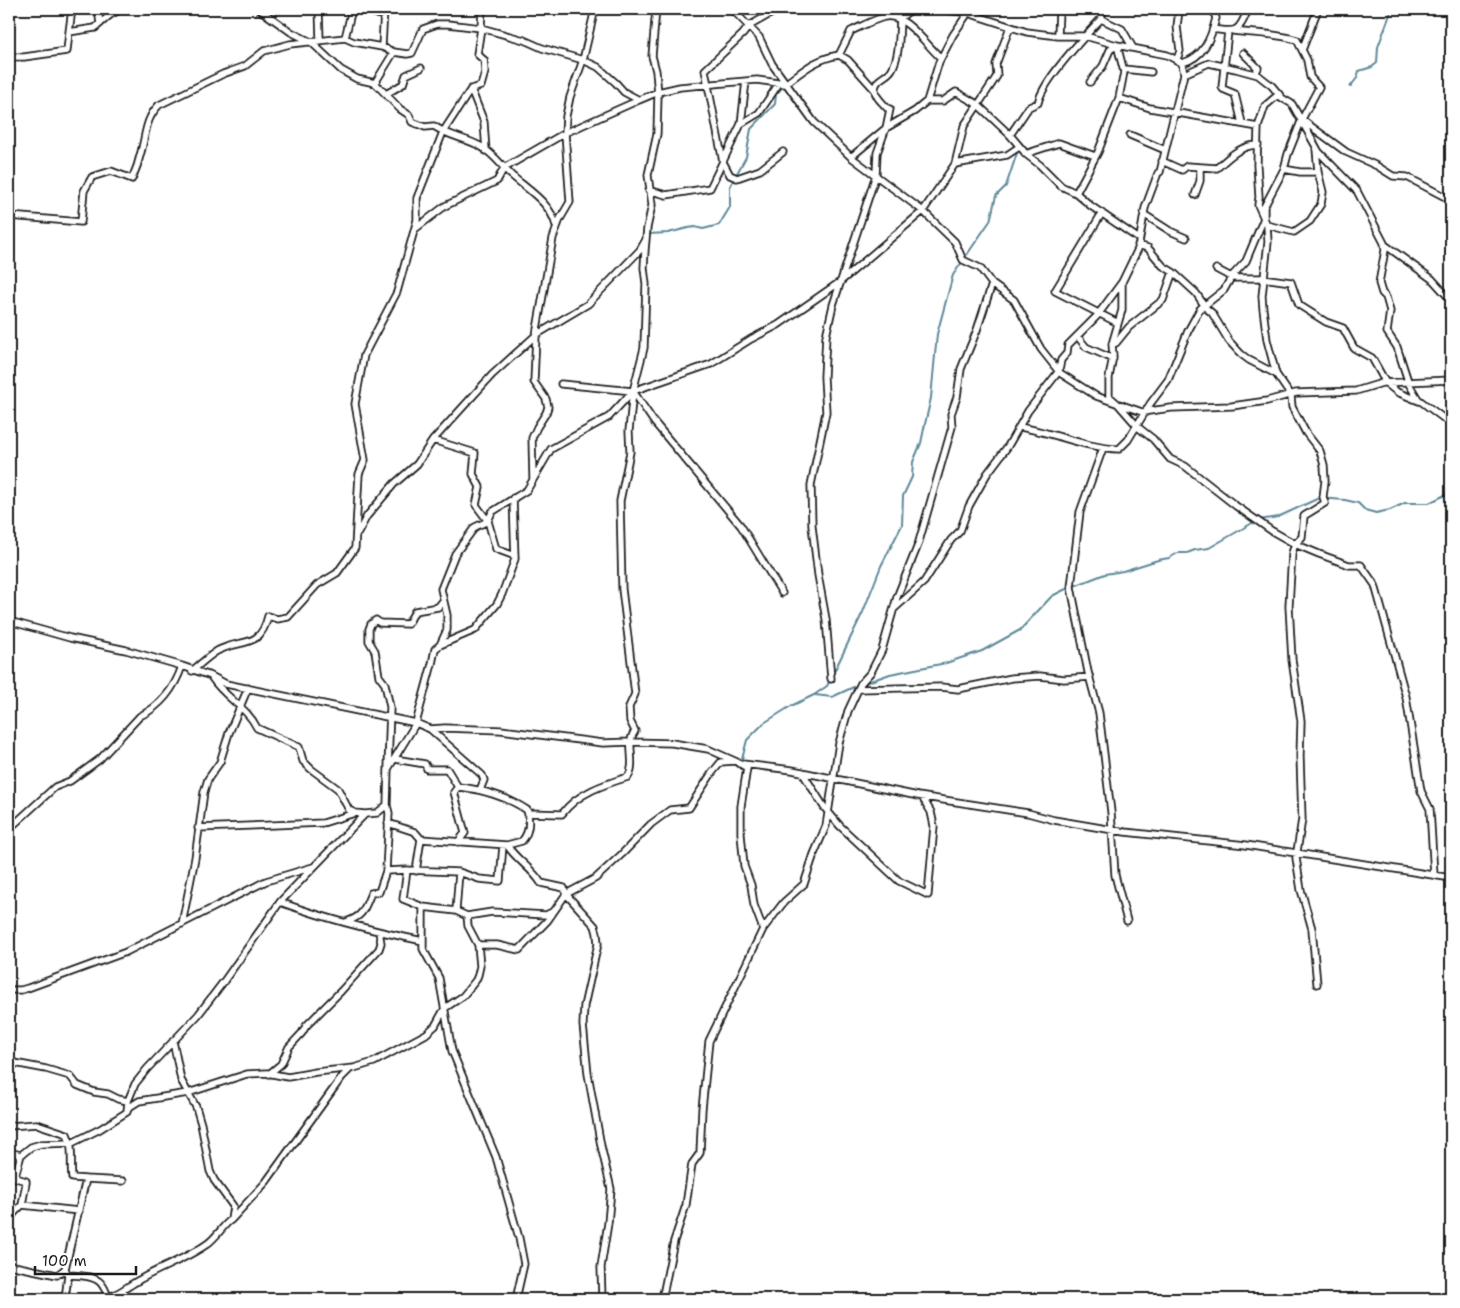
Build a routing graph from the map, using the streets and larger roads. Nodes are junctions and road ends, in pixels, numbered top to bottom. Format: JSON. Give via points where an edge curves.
{"nodes":[{"id":1,"x":72,"y":9,"type":"edge"},
{"id":2,"x":98,"y":9,"type":"edge"},
{"id":3,"x":121,"y":9,"type":"edge"},
{"id":4,"x":259,"y":9,"type":"edge"},
{"id":5,"x":319,"y":9,"type":"edge"},
{"id":6,"x":352,"y":9,"type":"edge"},
{"id":7,"x":384,"y":9,"type":"edge"},
{"id":8,"x":482,"y":9,"type":"edge"},
{"id":9,"x":595,"y":9,"type":"edge"},
{"id":10,"x":656,"y":9,"type":"edge"},
{"id":11,"x":732,"y":9,"type":"edge"},
{"id":12,"x":779,"y":9,"type":"edge"},
{"id":13,"x":912,"y":9,"type":"edge"},
{"id":14,"x":934,"y":9,"type":"edge"},
{"id":15,"x":1060,"y":9,"type":"edge"},
{"id":16,"x":1104,"y":9,"type":"edge"},
{"id":17,"x":1169,"y":9,"type":"edge"},
{"id":18,"x":1212,"y":9,"type":"edge"},
{"id":19,"x":1218,"y":9,"type":"edge"},
{"id":20,"x":1248,"y":9,"type":"edge"},
{"id":21,"x":1318,"y":9,"type":"edge"},
{"id":22,"x":366,"y":10,"type":"edge"},
{"id":23,"x":965,"y":10,"type":"edge"},
{"id":24,"x":383,"y":16,"type":"junction"},
{"id":25,"x":900,"y":18,"type":"junction"},
{"id":26,"x":1216,"y":18,"type":"junction"},
{"id":27,"x":1101,"y":19,"type":"junction"},
{"id":28,"x":100,"y":24,"type":"junction"},
{"id":29,"x":749,"y":26,"type":"junction"},
{"id":30,"x":1010,"y":27,"type":"junction"},
{"id":31,"x":481,"y":28,"type":"junction"},
{"id":32,"x":1213,"y":29,"type":"junction"},
{"id":33,"x":1231,"y":31,"type":"junction"},
{"id":34,"x":69,"y":32,"type":"junction"},
{"id":35,"x":1058,"y":36,"type":"junction"},
{"id":36,"x":1085,"y":36,"type":"junction"},
{"id":37,"x":345,"y":38,"type":"junction"},
{"id":38,"x":320,"y":40,"type":"junction"},
{"id":39,"x":312,"y":42,"type":"junction"},
{"id":40,"x":1117,"y":45,"type":"junction"},
{"id":41,"x":382,"y":47,"type":"junction"},
{"id":42,"x":1133,"y":48,"type":"junction"},
{"id":43,"x":1302,"y":50,"type":"junction"},
{"id":44,"x":394,"y":52,"type":"junction"},
{"id":45,"x":1243,"y":53,"type":"dead end"},
{"id":46,"x":839,"y":55,"type":"junction"},
{"id":47,"x":9,"y":57,"type":"edge"},
{"id":48,"x":941,"y":58,"type":"junction"},
{"id":49,"x":583,"y":60,"type":"junction"},
{"id":50,"x":1179,"y":61,"type":"junction"},
{"id":51,"x":1203,"y":66,"type":"junction"},
{"id":52,"x":1224,"y":66,"type":"junction"},
{"id":53,"x":421,"y":68,"type":"dead end"},
{"id":54,"x":1124,"y":69,"type":"junction"},
{"id":55,"x":1151,"y":72,"type":"dead end"},
{"id":56,"x":1184,"y":74,"type":"junction"},
{"id":57,"x":1255,"y":74,"type":"junction"},
{"id":58,"x":746,"y":81,"type":"junction"},
{"id":59,"x":1090,"y":82,"type":"dead end"},
{"id":60,"x":375,"y":83,"type":"junction"},
{"id":61,"x":783,"y":83,"type":"junction"},
{"id":62,"x":707,"y":85,"type":"junction"},
{"id":63,"x":874,"y":89,"type":"junction"},
{"id":64,"x":471,"y":90,"type":"junction"},
{"id":65,"x":658,"y":92,"type":"junction"},
{"id":66,"x":386,"y":94,"type":"junction"},
{"id":67,"x":1279,"y":94,"type":"junction"},
{"id":68,"x":1119,"y":98,"type":"junction"},
{"id":69,"x":639,"y":100,"type":"junction"},
{"id":70,"x":927,"y":101,"type":"junction"},
{"id":71,"x":977,"y":104,"type":"junction"},
{"id":72,"x":1176,"y":112,"type":"junction"},
{"id":73,"x":1302,"y":119,"type":"junction"},
{"id":74,"x":741,"y":124,"type":"junction"},
{"id":75,"x":1242,"y":124,"type":"junction"},
{"id":76,"x":1258,"y":127,"type":"junction"},
{"id":77,"x":886,"y":128,"type":"junction"},
{"id":78,"x":443,"y":132,"type":"junction"},
{"id":79,"x":565,"y":133,"type":"junction"},
{"id":80,"x":1010,"y":135,"type":"junction"},
{"id":81,"x":1130,"y":135,"type":"dead end"},
{"id":82,"x":1258,"y":145,"type":"junction"},
{"id":83,"x":1316,"y":146,"type":"junction"},
{"id":84,"x":1019,"y":147,"type":"junction"},
{"id":85,"x":1166,"y":150,"type":"junction"},
{"id":86,"x":486,"y":151,"type":"junction"},
{"id":87,"x":783,"y":152,"type":"dead end"},
{"id":88,"x":1025,"y":154,"type":"junction"},
{"id":89,"x":1095,"y":156,"type":"junction"},
{"id":90,"x":851,"y":157,"type":"junction"},
{"id":91,"x":1162,"y":161,"type":"junction"},
{"id":92,"x":723,"y":162,"type":"junction"},
{"id":93,"x":954,"y":164,"type":"junction"},
{"id":94,"x":1200,"y":167,"type":"junction"},
{"id":95,"x":504,"y":168,"type":"junction"},
{"id":96,"x":1284,"y":169,"type":"junction"},
{"id":97,"x":1318,"y":172,"type":"junction"},
{"id":98,"x":876,"y":175,"type":"junction"},
{"id":99,"x":649,"y":190,"type":"junction"},
{"id":100,"x":1076,"y":193,"type":"junction"},
{"id":101,"x":1195,"y":195,"type":"dead end"},
{"id":102,"x":1451,"y":200,"type":"edge"},
{"id":103,"x":923,"y":211,"type":"junction"},
{"id":104,"x":1102,"y":213,"type":"junction"},
{"id":105,"x":1145,"y":215,"type":"junction"},
{"id":106,"x":9,"y":216,"type":"edge"},
{"id":107,"x":1264,"y":218,"type":"junction"},
{"id":108,"x":1268,"y":225,"type":"junction"},
{"id":109,"x":556,"y":228,"type":"junction"},
{"id":110,"x":415,"y":229,"type":"junction"},
{"id":111,"x":1186,"y":238,"type":"dead end"},
{"id":112,"x":646,"y":239,"type":"junction"},
{"id":113,"x":1139,"y":242,"type":"junction"},
{"id":114,"x":1385,"y":245,"type":"junction"},
{"id":115,"x":1216,"y":269,"type":"dead end"},
{"id":116,"x":1173,"y":272,"type":"junction"},
{"id":117,"x":1232,"y":278,"type":"junction"},
{"id":118,"x":1264,"y":278,"type":"junction"},
{"id":119,"x":840,"y":282,"type":"junction"},
{"id":120,"x":1122,"y":282,"type":"junction"},
{"id":121,"x":992,"y":284,"type":"junction"},
{"id":122,"x":1451,"y":300,"type":"edge"},
{"id":123,"x":1205,"y":306,"type":"junction"},
{"id":124,"x":1100,"y":313,"type":"junction"},
{"id":125,"x":1118,"y":323,"type":"junction"},
{"id":126,"x":536,"y":335,"type":"junction"},
{"id":127,"x":1078,"y":337,"type":"junction"},
{"id":128,"x":1112,"y":344,"type":"junction"},
{"id":129,"x":1113,"y":359,"type":"junction"},
{"id":130,"x":1059,"y":371,"type":"junction"},
{"id":131,"x":1276,"y":374,"type":"junction"},
{"id":132,"x":1451,"y":380,"type":"edge"},
{"id":133,"x":1408,"y":382,"type":"junction"},
{"id":134,"x":1386,"y":383,"type":"junction"},
{"id":135,"x":561,"y":384,"type":"dead end"},
{"id":136,"x":633,"y":391,"type":"junction"},
{"id":137,"x":1291,"y":395,"type":"junction"},
{"id":138,"x":1419,"y":401,"type":"junction"},
{"id":139,"x":1118,"y":404,"type":"junction"},
{"id":140,"x":1146,"y":411,"type":"junction"},
{"id":141,"x":1451,"y":424,"type":"edge"},
{"id":142,"x":1138,"y":426,"type":"junction"},
{"id":143,"x":1019,"y":427,"type":"junction"},
{"id":144,"x":433,"y":440,"type":"junction"},
{"id":145,"x":1102,"y":448,"type":"junction"},
{"id":146,"x":533,"y":480,"type":"junction"},
{"id":147,"x":513,"y":498,"type":"junction"},
{"id":148,"x":488,"y":521,"type":"junction"},
{"id":149,"x":356,"y":535,"type":"junction"},
{"id":150,"x":1295,"y":544,"type":"junction"},
{"id":151,"x":515,"y":556,"type":"junction"},
{"id":152,"x":782,"y":592,"type":"dead end"},
{"id":153,"x":442,"y":602,"type":"junction"},
{"id":154,"x":895,"y":608,"type":"junction"},
{"id":155,"x":9,"y":621,"type":"edge"},
{"id":156,"x":440,"y":645,"type":"junction"},
{"id":157,"x":182,"y":666,"type":"junction"},
{"id":158,"x":192,"y":671,"type":"junction"},
{"id":159,"x":211,"y":676,"type":"junction"},
{"id":160,"x":1090,"y":677,"type":"junction"},
{"id":161,"x":831,"y":679,"type":"dead end"},
{"id":162,"x":248,"y":688,"type":"junction"},
{"id":163,"x":858,"y":689,"type":"junction"},
{"id":164,"x":240,"y":708,"type":"junction"},
{"id":165,"x":390,"y":719,"type":"junction"},
{"id":166,"x":416,"y":723,"type":"junction"},
{"id":167,"x":430,"y":729,"type":"junction"},
{"id":168,"x":632,"y":742,"type":"junction"},
{"id":169,"x":395,"y":759,"type":"junction"},
{"id":170,"x":738,"y":762,"type":"junction"},
{"id":171,"x":388,"y":769,"type":"junction"},
{"id":172,"x":802,"y":772,"type":"junction"},
{"id":173,"x":834,"y":778,"type":"junction"},
{"id":174,"x":458,"y":787,"type":"junction"},
{"id":175,"x":480,"y":790,"type":"junction"},
{"id":176,"x":922,"y":797,"type":"junction"},
{"id":177,"x":387,"y":805,"type":"junction"},
{"id":178,"x":828,"y":812,"type":"junction"},
{"id":179,"x":355,"y":813,"type":"junction"},
{"id":180,"x":528,"y":813,"type":"junction"},
{"id":181,"x":365,"y":814,"type":"junction"},
{"id":182,"x":388,"y":823,"type":"junction"},
{"id":183,"x":198,"y":828,"type":"junction"},
{"id":184,"x":9,"y":829,"type":"edge"},
{"id":185,"x":1112,"y":830,"type":"junction"},
{"id":186,"x":421,"y":839,"type":"junction"},
{"id":187,"x":458,"y":842,"type":"junction"},
{"id":188,"x":505,"y":845,"type":"junction"},
{"id":189,"x":1297,"y":853,"type":"junction"},
{"id":190,"x":314,"y":866,"type":"junction"},
{"id":191,"x":407,"y":870,"type":"junction"},
{"id":192,"x":386,"y":871,"type":"junction"},
{"id":193,"x":416,"y":871,"type":"junction"},
{"id":194,"x":459,"y":872,"type":"junction"},
{"id":195,"x":1434,"y":875,"type":"junction"},
{"id":196,"x":1451,"y":878,"type":"edge"},
{"id":197,"x":566,"y":894,"type":"junction"},
{"id":198,"x":280,"y":902,"type":"junction"},
{"id":199,"x":423,"y":907,"type":"junction"},
{"id":200,"x":558,"y":908,"type":"junction"},
{"id":201,"x":456,"y":911,"type":"junction"},
{"id":202,"x":467,"y":916,"type":"junction"},
{"id":203,"x":1128,"y":921,"type":"dead end"},
{"id":204,"x":346,"y":922,"type":"junction"},
{"id":205,"x":182,"y":924,"type":"junction"},
{"id":206,"x":763,"y":929,"type":"junction"},
{"id":207,"x":379,"y":932,"type":"junction"},
{"id":208,"x":422,"y":940,"type":"junction"},
{"id":209,"x":478,"y":945,"type":"junction"},
{"id":210,"x":1317,"y":984,"type":"dead end"},
{"id":211,"x":9,"y":990,"type":"edge"},
{"id":212,"x":444,"y":1008,"type":"junction"},
{"id":213,"x":173,"y":1041,"type":"junction"},
{"id":214,"x":9,"y":1062,"type":"edge"},
{"id":215,"x":350,"y":1070,"type":"junction"},
{"id":216,"x":269,"y":1074,"type":"junction"},
{"id":217,"x":188,"y":1093,"type":"junction"},
{"id":218,"x":128,"y":1101,"type":"junction"},
{"id":219,"x":128,"y":1108,"type":"junction"},
{"id":220,"x":9,"y":1126,"type":"edge"},
{"id":221,"x":72,"y":1143,"type":"junction"},
{"id":222,"x":9,"y":1152,"type":"edge"},
{"id":223,"x":21,"y":1155,"type":"junction"},
{"id":224,"x":86,"y":1179,"type":"junction"},
{"id":225,"x":123,"y":1181,"type":"dead end"},
{"id":226,"x":22,"y":1206,"type":"junction"},
{"id":227,"x":79,"y":1211,"type":"junction"},
{"id":228,"x":11,"y":1212,"type":"edge"},
{"id":229,"x":231,"y":1220,"type":"junction"},
{"id":230,"x":9,"y":1222,"type":"edge"},
{"id":231,"x":9,"y":1264,"type":"edge"},
{"id":232,"x":64,"y":1269,"type":"junction"},
{"id":233,"x":68,"y":1275,"type":"junction"},
{"id":234,"x":65,"y":1299,"type":"edge"},
{"id":235,"x":516,"y":1299,"type":"edge"},
{"id":236,"x":602,"y":1299,"type":"edge"},
{"id":237,"x":661,"y":1299,"type":"edge"}],
"edges":[{"from":1,"to":34,"type":"street"},
{"from":2,"to":28,"type":"street"},
{"from":3,"to":28,"type":"street"},
{"from":4,"to":39,"type":"street"},
{"from":5,"to":38,"type":"street"},
{"from":6,"to":37,"type":"street"},
{"from":7,"to":24,"type":"street"},
{"from":8,"to":31,"type":"street"},
{"from":9,"to":49,"type":"street"},
{"from":10,"to":65,"type":"street","via":[[652,56]]},
{"from":11,"to":29,"type":"street"},
{"from":12,"to":29,"type":"street"},
{"from":13,"to":25,"type":"street"},
{"from":14,"to":23,"type":"street"},
{"from":15,"to":35,"type":"street"},
{"from":16,"to":27,"type":"street"},
{"from":17,"to":50,"type":"street","via":[[1179,10]]},
{"from":18,"to":26,"type":"street"},
{"from":19,"to":26,"type":"street"},
{"from":20,"to":33,"type":"street","via":[[1242,23]]},
{"from":21,"to":43,"type":"street"},
{"from":22,"to":24,"type":"street"},
{"from":23,"to":30,"type":"street"},
{"from":23,"to":48,"type":"street","via":[[966,16]]},
{"from":24,"to":41,"type":"street"},
{"from":25,"to":46,"type":"street","via":[[885,17],[851,31]]},
{"from":25,"to":48,"type":"street"},
{"from":25,"to":63,"type":"street","via":[[892,70],[877,80]]},
{"from":26,"to":32,"type":"street"},
{"from":27,"to":36,"type":"street"},
{"from":27,"to":42,"type":"street","via":[[1122,29]]},
{"from":28,"to":34,"type":"street","via":[[95,28]]},
{"from":29,"to":61,"type":"street","via":[[759,37]]},
{"from":29,"to":62,"type":"street","via":[[705,69]]},
{"from":30,"to":35,"type":"street"},
{"from":30,"to":71,"type":"street","via":[[996,64],[997,76]]},
{"from":31,"to":44,"type":"street","via":[[435,25],[423,29],[412,52]]},
{"from":31,"to":49,"type":"street"},
{"from":31,"to":64,"type":"street","via":[[477,54],[484,60],[485,72],[482,86]]},
{"from":32,"to":33,"type":"street"},
{"from":32,"to":50,"type":"street","via":[[1204,49],[1192,60]]},
{"from":33,"to":43,"type":"street","via":[[1285,36],[1297,40]]},
{"from":33,"to":52,"type":"street"},
{"from":34,"to":47,"type":"street","via":[[67,50]]},
{"from":35,"to":36,"type":"street"},
{"from":36,"to":40,"type":"street"},
{"from":36,"to":80,"type":"street","via":[[1052,76],[1038,103],[1029,107]]},
{"from":37,"to":38,"type":"street"},
{"from":37,"to":41,"type":"street"},
{"from":38,"to":39,"type":"street"},
{"from":39,"to":60,"type":"street","via":[[341,70]]},
{"from":39,"to":106,"type":"street","via":[[267,50],[245,66],[159,105],[146,126],[142,151],[132,179],[111,171],[92,177],[84,191],[81,222]]},
{"from":40,"to":42,"type":"street"},
{"from":40,"to":54,"type":"street"},
{"from":40,"to":59,"type":"street","via":[[1110,50]]},
{"from":41,"to":44,"type":"street"},
{"from":42,"to":50,"type":"street","via":[[1167,55]]},
{"from":43,"to":73,"type":"street","via":[[1308,60],[1310,77],[1319,87]]},
{"from":44,"to":60,"type":"street"},
{"from":45,"to":57,"type":"street","via":[[1258,68]]},
{"from":46,"to":61,"type":"street","via":[[817,61]]},
{"from":46,"to":63,"type":"street","via":[[848,60]]},
{"from":48,"to":70,"type":"street"},
{"from":49,"to":69,"type":"street","via":[[598,67],[624,92]]},
{"from":49,"to":79,"type":"street","via":[[568,108]]},
{"from":50,"to":51,"type":"street"},
{"from":50,"to":56,"type":"street"},
{"from":51,"to":52,"type":"street","via":[[1211,63]]},
{"from":51,"to":56,"type":"street"},
{"from":52,"to":57,"type":"street"},
{"from":52,"to":75,"type":"street","via":[[1222,87],[1235,94]]},
{"from":53,"to":66,"type":"street","via":[[406,75],[403,84]]},
{"from":54,"to":55,"type":"street"},
{"from":54,"to":68,"type":"street"},
{"from":56,"to":72,"type":"street"},
{"from":57,"to":67,"type":"street"},
{"from":58,"to":61,"type":"street"},
{"from":58,"to":62,"type":"street"},
{"from":58,"to":74,"type":"street"},
{"from":60,"to":66,"type":"street"},
{"from":61,"to":74,"type":"street","via":[[759,113]]},
{"from":61,"to":90,"type":"street","via":[[814,122]]},
{"from":62,"to":65,"type":"street"},
{"from":62,"to":92,"type":"street"},
{"from":63,"to":77,"type":"street","via":[[890,109]]},
{"from":64,"to":78,"type":"street"},
{"from":64,"to":86,"type":"street","via":[[484,122]]},
{"from":65,"to":69,"type":"street"},
{"from":65,"to":99,"type":"street","via":[[657,132],[648,175]]},
{"from":66,"to":78,"type":"street","via":[[409,114],[412,122],[425,127],[434,126]]},
{"from":67,"to":73,"type":"street","via":[[1292,104]]},
{"from":67,"to":76,"type":"street","via":[[1265,106]]},
{"from":68,"to":72,"type":"street"},
{"from":68,"to":89,"type":"street"},
{"from":69,"to":79,"type":"street"},
{"from":70,"to":71,"type":"street","via":[[942,101],[956,92]]},
{"from":70,"to":77,"type":"street"},
{"from":71,"to":80,"type":"street"},
{"from":71,"to":93,"type":"street","via":[[964,126]]},
{"from":72,"to":75,"type":"street"},
{"from":72,"to":85,"type":"street"},
{"from":73,"to":83,"type":"street"},
{"from":73,"to":96,"type":"street"},
{"from":73,"to":102,"type":"street","via":[[1346,152],[1393,176],[1407,177]]},
{"from":74,"to":92,"type":"street"},
{"from":75,"to":76,"type":"street"},
{"from":76,"to":82,"type":"street"},
{"from":77,"to":90,"type":"street"},
{"from":77,"to":98,"type":"street","via":[[877,153]]},
{"from":78,"to":86,"type":"street"},
{"from":78,"to":110,"type":"street","via":[[416,198]]},
{"from":79,"to":95,"type":"street"},
{"from":79,"to":109,"type":"street","via":[[570,199]]},
{"from":80,"to":84,"type":"street"},
{"from":81,"to":85,"type":"street"},
{"from":82,"to":94,"type":"street","via":[[1238,150],[1217,168]]},
{"from":82,"to":107,"type":"street","via":[[1258,205]]},
{"from":83,"to":97,"type":"street"},
{"from":83,"to":114,"type":"street","via":[[1357,191]]},
{"from":84,"to":88,"type":"street"},
{"from":84,"to":93,"type":"street","via":[[1007,155]]},
{"from":85,"to":91,"type":"street"},
{"from":86,"to":95,"type":"street"},
{"from":87,"to":92,"type":"street","via":[[760,170],[737,178],[730,175]]},
{"from":88,"to":89,"type":"street","via":[[1059,143]]},
{"from":88,"to":100,"type":"street","via":[[1061,186]]},
{"from":89,"to":100,"type":"street"},
{"from":90,"to":98,"type":"street"},
{"from":91,"to":94,"type":"street","via":[[1182,170],[1187,166]]},
{"from":91,"to":105,"type":"street"},
{"from":92,"to":99,"type":"street","via":[[710,188],[666,195]]},
{"from":93,"to":103,"type":"street"},
{"from":94,"to":101,"type":"street"},
{"from":95,"to":109,"type":"street","via":[[538,196],[554,216]]},
{"from":95,"to":110,"type":"street","via":[[496,181],[445,206]]},
{"from":96,"to":97,"type":"street"},
{"from":96,"to":107,"type":"street","via":[[1264,207]]},
{"from":97,"to":108,"type":"street","via":[[1323,192],[1310,221],[1294,232]]},
{"from":98,"to":103,"type":"street"},
{"from":98,"to":119,"type":"street"},
{"from":99,"to":112,"type":"street","via":[[652,205]]},
{"from":100,"to":104,"type":"street"},
{"from":103,"to":119,"type":"street"},
{"from":103,"to":121,"type":"street","via":[[955,242],[963,260],[980,268]]},
{"from":104,"to":113,"type":"street"},
{"from":104,"to":124,"type":"street","via":[[1055,291]]},
{"from":105,"to":111,"type":"street"},
{"from":105,"to":113,"type":"street"},
{"from":107,"to":108,"type":"street"},
{"from":107,"to":117,"type":"street","via":[[1246,261]]},
{"from":108,"to":118,"type":"street"},
{"from":109,"to":126,"type":"street"},
{"from":110,"to":149,"type":"street","via":[[397,292],[364,355],[360,372],[354,404],[365,460],[359,474]]},
{"from":112,"to":126,"type":"street","via":[[640,250],[588,304]]},
{"from":112,"to":136,"type":"street","via":[[644,348]]},
{"from":113,"to":116,"type":"street"},
{"from":113,"to":120,"type":"street"},
{"from":114,"to":122,"type":"street","via":[[1432,279]]},
{"from":114,"to":133,"type":"street","via":[[1379,283],[1390,311],[1387,332],[1399,352]]},
{"from":115,"to":117,"type":"street"},
{"from":116,"to":123,"type":"street"},
{"from":116,"to":128,"type":"street","via":[[1163,300]]},
{"from":117,"to":118,"type":"street"},
{"from":117,"to":123,"type":"street","via":[[1224,290]]},
{"from":118,"to":131,"type":"street","via":[[1263,308],[1268,347]]},
{"from":118,"to":134,"type":"street","via":[[1291,282],[1298,305],[1343,328],[1354,348],[1372,358]]},
{"from":119,"to":136,"type":"street","via":[[778,326],[711,364]]},
{"from":119,"to":161,"type":"street","via":[[826,336],[826,412],[811,485],[812,526]]},
{"from":120,"to":124,"type":"street"},
{"from":120,"to":125,"type":"street","via":[[1122,309]]},
{"from":121,"to":130,"type":"street","via":[[1014,300],[1041,349]]},
{"from":121,"to":154,"type":"street","via":[[961,369],[951,414],[952,427],[918,545]]},
{"from":123,"to":131,"type":"street","via":[[1241,354]]},
{"from":123,"to":140,"type":"street","via":[[1188,330],[1168,380]]},
{"from":124,"to":125,"type":"street"},
{"from":124,"to":127,"type":"street"},
{"from":125,"to":128,"type":"street"},
{"from":126,"to":144,"type":"street","via":[[492,375]]},
{"from":126,"to":146,"type":"street","via":[[534,382],[548,407],[532,438]]},
{"from":127,"to":129,"type":"street","via":[[1086,347]]},
{"from":127,"to":130,"type":"street","via":[[1068,345],[1068,353],[1061,360]]},
{"from":128,"to":129,"type":"street"},
{"from":129,"to":139,"type":"street","via":[[1109,396]]},
{"from":130,"to":139,"type":"street","via":[[1096,396]]},
{"from":130,"to":143,"type":"street","via":[[1028,410]]},
{"from":131,"to":137,"type":"street"},
{"from":132,"to":133,"type":"street"},
{"from":133,"to":134,"type":"street"},
{"from":133,"to":138,"type":"street"},
{"from":134,"to":137,"type":"street","via":[[1356,391]]},
{"from":134,"to":138,"type":"street","via":[[1396,392]]},
{"from":135,"to":136,"type":"street"},
{"from":136,"to":146,"type":"street","via":[[609,418],[551,449]]},
{"from":136,"to":152,"type":"street","via":[[654,422],[741,526]]},
{"from":136,"to":168,"type":"street","via":[[630,452],[620,501],[622,592],[635,696],[630,707],[630,721],[635,729]]},
{"from":137,"to":140,"type":"street","via":[[1232,406]]},
{"from":137,"to":150,"type":"street","via":[[1292,407],[1320,451],[1325,481],[1325,504],[1304,516],[1302,537]]},
{"from":138,"to":141,"type":"street"},
{"from":139,"to":140,"type":"street"},
{"from":139,"to":142,"type":"street"},
{"from":140,"to":142,"type":"street"},
{"from":142,"to":145,"type":"street","via":[[1119,449]]},
{"from":142,"to":150,"type":"street","via":[[1170,459],[1185,466],[1236,506]]},
{"from":143,"to":145,"type":"street"},
{"from":143,"to":154,"type":"street","via":[[974,498],[960,531],[924,582]]},
{"from":144,"to":148,"type":"street","via":[[475,453],[473,474],[480,487],[476,505]]},
{"from":144,"to":149,"type":"street","via":[[417,464],[394,484],[367,516]]},
{"from":145,"to":160,"type":"street","via":[[1080,512],[1070,587]]},
{"from":146,"to":147,"type":"street","via":[[524,493]]},
{"from":147,"to":148,"type":"street","via":[[492,512]]},
{"from":147,"to":151,"type":"street"},
{"from":148,"to":151,"type":"street","via":[[496,549]]},
{"from":148,"to":153,"type":"street","via":[[475,527],[455,554],[440,589]]},
{"from":149,"to":158,"type":"street","via":[[355,548],[337,572],[317,585],[288,618],[268,616],[265,628],[256,639],[218,651]]},
{"from":150,"to":189,"type":"street","via":[[1289,606],[1292,660],[1301,721],[1302,819]]},
{"from":150,"to":195,"type":"street","via":[[1349,565],[1361,565],[1375,585],[1406,698],[1421,792],[1430,810]]},
{"from":151,"to":156,"type":"street","via":[[502,594],[482,624],[472,633]]},
{"from":153,"to":156,"type":"street","via":[[447,624]]},
{"from":153,"to":165,"type":"street","via":[[438,607],[415,611],[408,624],[376,620],[371,624],[369,641],[389,697]]},
{"from":154,"to":163,"type":"street","via":[[882,650]]},
{"from":155,"to":157,"type":"street"},
{"from":156,"to":166,"type":"street","via":[[435,649]]},
{"from":157,"to":158,"type":"street"},
{"from":157,"to":184,"type":"street","via":[[178,678],[158,706],[140,716],[100,759],[70,781],[55,787]]},
{"from":158,"to":159,"type":"street"},
{"from":159,"to":162,"type":"street","via":[[224,684]]},
{"from":159,"to":164,"type":"street","via":[[220,690]]},
{"from":160,"to":163,"type":"street","via":[[1012,678],[958,689]]},
{"from":160,"to":185,"type":"street","via":[[1099,712]]},
{"from":162,"to":164,"type":"street"},
{"from":162,"to":165,"type":"street"},
{"from":163,"to":173,"type":"street","via":[[839,743]]},
{"from":164,"to":179,"type":"street","via":[[253,719],[257,728],[299,747],[303,762],[336,787],[347,808]]},
{"from":164,"to":183,"type":"street","via":[[220,762],[207,782]]},
{"from":165,"to":166,"type":"street"},
{"from":165,"to":171,"type":"street"},
{"from":166,"to":167,"type":"street"},
{"from":166,"to":169,"type":"street"},
{"from":167,"to":168,"type":"street","via":[[501,730],[603,743]]},
{"from":167,"to":175,"type":"street","via":[[482,775],[484,780]]},
{"from":168,"to":170,"type":"street","via":[[708,748]]},
{"from":168,"to":180,"type":"street","via":[[628,777],[575,799],[562,814]]},
{"from":169,"to":171,"type":"street"},
{"from":169,"to":174,"type":"street","via":[[425,764],[427,769],[447,769]]},
{"from":170,"to":172,"type":"street"},
{"from":170,"to":197,"type":"street","via":[[721,762],[689,808],[670,810],[651,824],[596,878]]},
{"from":170,"to":206,"type":"street","via":[[747,768],[741,806],[744,866]]},
{"from":171,"to":177,"type":"street"},
{"from":172,"to":173,"type":"street"},
{"from":172,"to":178,"type":"street"},
{"from":173,"to":176,"type":"street"},
{"from":173,"to":178,"type":"street"},
{"from":174,"to":175,"type":"street"},
{"from":174,"to":187,"type":"street","via":[[454,792],[465,833]]},
{"from":175,"to":180,"type":"street","via":[[519,805]]},
{"from":176,"to":178,"type":"street","via":[[931,812],[934,826],[928,895],[899,881]]},
{"from":176,"to":185,"type":"street"},
{"from":177,"to":181,"type":"street","via":[[377,813]]},
{"from":177,"to":182,"type":"street"},
{"from":178,"to":206,"type":"street","via":[[826,826],[804,884],[784,902]]},
{"from":179,"to":181,"type":"street"},
{"from":179,"to":183,"type":"street","via":[[323,823]]},
{"from":180,"to":188,"type":"street","via":[[527,833],[523,840]]},
{"from":181,"to":190,"type":"street"},
{"from":182,"to":186,"type":"street","via":[[415,832]]},
{"from":182,"to":192,"type":"street"},
{"from":183,"to":205,"type":"street"},
{"from":185,"to":189,"type":"street"},
{"from":185,"to":203,"type":"street","via":[[1115,875]]},
{"from":186,"to":187,"type":"street"},
{"from":186,"to":193,"type":"street"},
{"from":187,"to":188,"type":"street"},
{"from":188,"to":194,"type":"street","via":[[500,880],[479,879]]},
{"from":188,"to":197,"type":"street","via":[[541,883],[564,888]]},
{"from":189,"to":195,"type":"street"},
{"from":189,"to":210,"type":"street","via":[[1301,890],[1312,929]]},
{"from":190,"to":198,"type":"street"},
{"from":190,"to":205,"type":"street","via":[[266,881]]},
{"from":191,"to":192,"type":"street"},
{"from":191,"to":193,"type":"street"},
{"from":191,"to":199,"type":"street","via":[[403,899]]},
{"from":192,"to":204,"type":"street","via":[[378,893],[371,893],[363,913]]},
{"from":193,"to":194,"type":"street"},
{"from":194,"to":201,"type":"street"},
{"from":195,"to":196,"type":"street"},
{"from":197,"to":200,"type":"street"},
{"from":197,"to":236,"type":"street","via":[[589,918],[597,933],[598,944],[583,1025],[588,1074],[611,1189],[601,1267]]},
{"from":198,"to":204,"type":"street"},
{"from":198,"to":213,"type":"street","via":[[198,1015]]},
{"from":199,"to":201,"type":"street"},
{"from":199,"to":208,"type":"street"},
{"from":200,"to":202,"type":"street","via":[[546,915],[492,912]]},
{"from":200,"to":209,"type":"street","via":[[519,950]]},
{"from":201,"to":202,"type":"street"},
{"from":202,"to":209,"type":"street","via":[[468,926]]},
{"from":204,"to":207,"type":"street"},
{"from":205,"to":211,"type":"street","via":[[88,967],[28,988]]},
{"from":206,"to":237,"type":"street","via":[[709,1041],[700,1153],[692,1164],[686,1205]]},
{"from":207,"to":208,"type":"street"},
{"from":207,"to":216,"type":"street","via":[[379,949],[306,1026],[289,1047],[281,1064]]},
{"from":208,"to":212,"type":"street","via":[[423,949],[439,978]]},
{"from":209,"to":212,"type":"street","via":[[480,966],[476,980],[459,999]]},
{"from":212,"to":215,"type":"street","via":[[435,1026],[426,1034],[374,1062]]},
{"from":212,"to":235,"type":"street","via":[[453,1054],[496,1158],[519,1238],[524,1264]]},
{"from":213,"to":217,"type":"street","via":[[180,1075]]},
{"from":213,"to":218,"type":"street","via":[[146,1069]]},
{"from":214,"to":218,"type":"street","via":[[70,1076],[77,1085]]},
{"from":215,"to":216,"type":"street","via":[[288,1077]]},
{"from":215,"to":229,"type":"street","via":[[266,1182]]},
{"from":216,"to":217,"type":"street","via":[[240,1075]]},
{"from":217,"to":219,"type":"street","via":[[139,1102]]},
{"from":217,"to":229,"type":"street","via":[[201,1124],[210,1171],[233,1206]]},
{"from":218,"to":219,"type":"street"},
{"from":219,"to":221,"type":"street","via":[[100,1129]]},
{"from":220,"to":221,"type":"street","via":[[39,1124],[67,1134]]},
{"from":221,"to":223,"type":"street","via":[[41,1144]]},
{"from":221,"to":224,"type":"street","via":[[72,1178]]},
{"from":222,"to":223,"type":"street"},
{"from":223,"to":226,"type":"street","via":[[15,1176],[26,1182]]},
{"from":224,"to":225,"type":"street"},
{"from":224,"to":227,"type":"street"},
{"from":226,"to":227,"type":"street"},
{"from":226,"to":228,"type":"street"},
{"from":227,"to":232,"type":"street"},
{"from":228,"to":230,"type":"street"},
{"from":229,"to":233,"type":"street","via":[[193,1254],[109,1297],[103,1284],[93,1278]]},
{"from":231,"to":232,"type":"street","via":[[57,1276]]},
{"from":232,"to":233,"type":"street"},
{"from":233,"to":234,"type":"street"}]}
